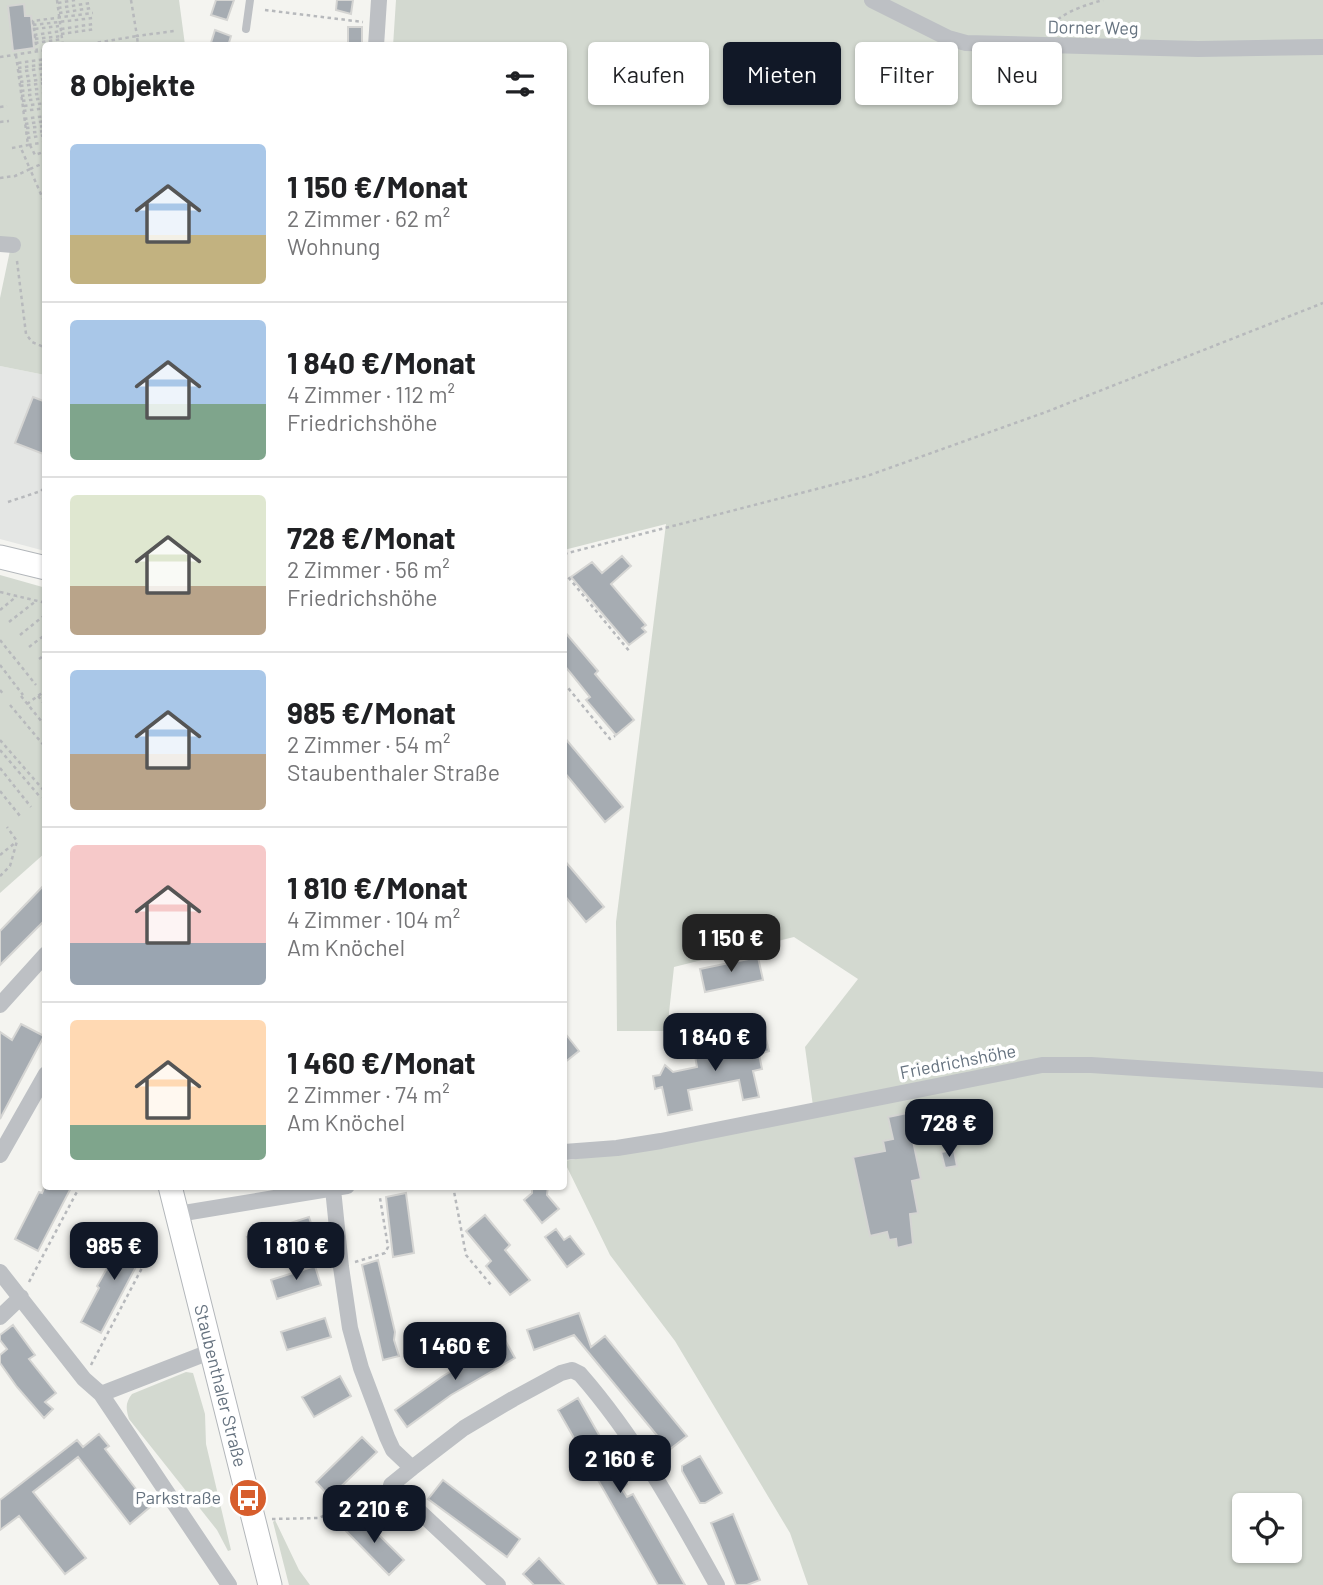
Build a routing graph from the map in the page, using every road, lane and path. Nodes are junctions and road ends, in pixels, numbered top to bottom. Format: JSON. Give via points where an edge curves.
{"nodes":[{"id":1,"x":75,"y":0,"type":"edge"},
{"id":2,"x":131,"y":0,"type":"edge"},
{"id":3,"x":250,"y":0,"type":"edge"},
{"id":4,"x":379,"y":0,"type":"edge"},
{"id":5,"x":872,"y":0,"type":"edge"},
{"id":6,"x":1103,"y":0,"type":"edge"},
{"id":7,"x":58,"y":4,"type":"edge"},
{"id":8,"x":265,"y":10,"type":"dead end"},
{"id":9,"x":59,"y":13,"type":"junction"},
{"id":10,"x":93,"y":13,"type":"dead end"},
{"id":11,"x":60,"y":18,"type":"junction"},
{"id":12,"x":93,"y":18,"type":"dead end"},
{"id":13,"x":94,"y":24,"type":"dead end"},
{"id":14,"x":377,"y":24,"type":"junction"},
{"id":15,"x":34,"y":27,"type":"junction"},
{"id":16,"x":95,"y":29,"type":"dead end"},
{"id":17,"x":246,"y":29,"type":"dead end"},
{"id":18,"x":61,"y":31,"type":"junction"},
{"id":19,"x":174,"y":31,"type":"dead end"},
{"id":20,"x":136,"y":36,"type":"junction"},
{"id":21,"x":35,"y":39,"type":"junction"},
{"id":22,"x":48,"y":42,"type":"edge"},
{"id":23,"x":53,"y":42,"type":"edge"},
{"id":24,"x":62,"y":42,"type":"edge"},
{"id":25,"x":101,"y":42,"type":"edge"},
{"id":26,"x":137,"y":42,"type":"edge"},
{"id":27,"x":376,"y":42,"type":"edge"},
{"id":28,"x":973,"y":42,"type":"edge"},
{"id":29,"x":1038,"y":42,"type":"edge"},
{"id":30,"x":1062,"y":46,"type":"edge"},
{"id":31,"x":1323,"y":47,"type":"edge"},
{"id":32,"x":42,"y":51,"type":"edge"},
{"id":33,"x":37,"y":52,"type":"junction"},
{"id":34,"x":16,"y":55,"type":"junction"},
{"id":35,"x":0,"y":57,"type":"edge"},
{"id":36,"x":42,"y":65,"type":"edge"},
{"id":37,"x":18,"y":68,"type":"junction"},
{"id":38,"x":42,"y":74,"type":"edge"},
{"id":39,"x":19,"y":77,"type":"junction"},
{"id":40,"x":42,"y":84,"type":"edge"},
{"id":41,"x":42,"y":84,"type":"edge"},
{"id":42,"x":21,"y":89,"type":"junction"},
{"id":43,"x":42,"y":95,"type":"edge"},
{"id":44,"x":42,"y":97,"type":"edge"},
{"id":45,"x":22,"y":101,"type":"junction"},
{"id":46,"x":42,"y":104,"type":"edge"},
{"id":47,"x":7,"y":106,"type":"dead end"},
{"id":48,"x":0,"y":107,"type":"edge"},
{"id":49,"x":42,"y":108,"type":"edge"},
{"id":50,"x":24,"y":109,"type":"junction"},
{"id":51,"x":42,"y":117,"type":"edge"},
{"id":52,"x":9,"y":121,"type":"dead end"},
{"id":53,"x":0,"y":122,"type":"edge"},
{"id":54,"x":25,"y":123,"type":"junction"},
{"id":55,"x":42,"y":123,"type":"edge"},
{"id":56,"x":42,"y":133,"type":"edge"},
{"id":57,"x":27,"y":135,"type":"junction"},
{"id":58,"x":42,"y":143,"type":"edge"},
{"id":59,"x":29,"y":145,"type":"junction"},
{"id":60,"x":20,"y":146,"type":"junction"},
{"id":61,"x":12,"y":148,"type":"dead end"},
{"id":62,"x":42,"y":152,"type":"edge"},
{"id":63,"x":42,"y":164,"type":"edge"},
{"id":64,"x":30,"y":169,"type":"junction"},
{"id":65,"x":0,"y":178,"type":"edge"},
{"id":66,"x":42,"y":197,"type":"edge"},
{"id":67,"x":7,"y":244,"type":"edge"},
{"id":68,"x":1323,"y":303,"type":"edge"},
{"id":69,"x":42,"y":346,"type":"edge"},
{"id":70,"x":42,"y":490,"type":"edge"},
{"id":71,"x":8,"y":502,"type":"dead end"},
{"id":72,"x":567,"y":553,"type":"edge"},
{"id":73,"x":0,"y":557,"type":"edge"},
{"id":74,"x":42,"y":567,"type":"edge"},
{"id":75,"x":567,"y":576,"type":"edge"},
{"id":76,"x":0,"y":592,"type":"edge"},
{"id":77,"x":17,"y":596,"type":"junction"},
{"id":78,"x":36,"y":601,"type":"junction"},
{"id":79,"x":42,"y":602,"type":"edge"},
{"id":80,"x":0,"y":610,"type":"edge"},
{"id":81,"x":42,"y":617,"type":"edge"},
{"id":82,"x":9,"y":622,"type":"dead end"},
{"id":83,"x":20,"y":635,"type":"dead end"},
{"id":84,"x":42,"y":637,"type":"edge"},
{"id":85,"x":0,"y":640,"type":"edge"},
{"id":86,"x":29,"y":647,"type":"dead end"},
{"id":87,"x":629,"y":652,"type":"dead end"},
{"id":88,"x":42,"y":657,"type":"edge"},
{"id":89,"x":39,"y":659,"type":"dead end"},
{"id":90,"x":0,"y":665,"type":"edge"},
{"id":91,"x":36,"y":685,"type":"dead end"},
{"id":92,"x":567,"y":687,"type":"edge"},
{"id":93,"x":0,"y":690,"type":"edge"},
{"id":94,"x":42,"y":693,"type":"edge"},
{"id":95,"x":4,"y":695,"type":"dead end"},
{"id":96,"x":38,"y":696,"type":"junction"},
{"id":97,"x":42,"y":701,"type":"edge"},
{"id":98,"x":27,"y":704,"type":"junction"},
{"id":99,"x":10,"y":705,"type":"dead end"},
{"id":100,"x":42,"y":722,"type":"edge"},
{"id":101,"x":615,"y":736,"type":"dead end"},
{"id":102,"x":0,"y":740,"type":"edge"},
{"id":103,"x":42,"y":743,"type":"edge"},
{"id":104,"x":0,"y":750,"type":"edge"},
{"id":105,"x":0,"y":768,"type":"edge"},
{"id":106,"x":42,"y":788,"type":"edge"},
{"id":107,"x":0,"y":791,"type":"edge"},
{"id":108,"x":41,"y":798,"type":"dead end"},
{"id":109,"x":31,"y":807,"type":"dead end"},
{"id":110,"x":20,"y":816,"type":"dead end"},
{"id":111,"x":7,"y":827,"type":"dead end"},
{"id":112,"x":18,"y":841,"type":"junction"},
{"id":113,"x":0,"y":855,"type":"edge"},
{"id":114,"x":0,"y":876,"type":"edge"},
{"id":115,"x":42,"y":958,"type":"edge"},
{"id":116,"x":0,"y":1005,"type":"edge"},
{"id":117,"x":1323,"y":1080,"type":"edge"},
{"id":118,"x":42,"y":1081,"type":"edge"},
{"id":119,"x":567,"y":1152,"type":"edge"},
{"id":120,"x":0,"y":1154,"type":"edge"},
{"id":121,"x":78,"y":1190,"type":"edge"},
{"id":122,"x":171,"y":1190,"type":"edge"},
{"id":123,"x":310,"y":1190,"type":"edge"},
{"id":124,"x":340,"y":1190,"type":"edge"},
{"id":125,"x":454,"y":1190,"type":"edge"},
{"id":126,"x":281,"y":1192,"type":"edge"},
{"id":127,"x":380,"y":1198,"type":"dead end"},
{"id":128,"x":178,"y":1214,"type":"junction"},
{"id":129,"x":153,"y":1247,"type":"dead end"},
{"id":130,"x":341,"y":1266,"type":"junction"},
{"id":131,"x":0,"y":1272,"type":"edge"},
{"id":132,"x":491,"y":1285,"type":"dead end"},
{"id":133,"x":21,"y":1297,"type":"junction"},
{"id":134,"x":0,"y":1317,"type":"edge"},
{"id":135,"x":212,"y":1351,"type":"junction"},
{"id":136,"x":84,"y":1378,"type":"junction"},
{"id":137,"x":102,"y":1394,"type":"junction"},
{"id":138,"x":412,"y":1468,"type":"junction"},
{"id":139,"x":391,"y":1485,"type":"junction"},
{"id":140,"x":253,"y":1518,"type":"junction"},
{"id":141,"x":229,"y":1585,"type":"edge"},
{"id":142,"x":270,"y":1585,"type":"edge"},
{"id":143,"x":498,"y":1585,"type":"edge"},
{"id":144,"x":717,"y":1585,"type":"edge"}],
"edges":[{"from":1,"to":7,"type":"path"},
{"from":2,"to":20,"type":"path"},
{"from":3,"to":17,"type":"lane"},
{"from":4,"to":14,"type":"street"},
{"from":5,"to":28,"type":"street","name":"Dorner Weg","via":[[957,41]]},
{"from":6,"to":29,"type":"path","via":[[1052,24]]},
{"from":7,"to":9,"type":"path"},
{"from":7,"to":9,"type":"path","via":[[92,5]]},
{"from":8,"to":14,"type":"path"},
{"from":9,"to":11,"type":"path"},
{"from":10,"to":11,"type":"path"},
{"from":11,"to":15,"type":"path","via":[[33,21]]},
{"from":11,"to":18,"type":"path"},
{"from":12,"to":18,"type":"path"},
{"from":13,"to":18,"type":"path"},
{"from":14,"to":27,"type":"street"},
{"from":15,"to":18,"type":"path"},
{"from":15,"to":21,"type":"path"},
{"from":16,"to":18,"type":"path"},
{"from":18,"to":21,"type":"path"},
{"from":18,"to":23,"type":"path"},
{"from":18,"to":24,"type":"path"},
{"from":19,"to":20,"type":"path"},
{"from":20,"to":25,"type":"path"},
{"from":20,"to":26,"type":"path"},
{"from":21,"to":22,"type":"path"},
{"from":21,"to":33,"type":"path"},
{"from":30,"to":31,"type":"street","name":"Dorner Weg"},
{"from":32,"to":33,"type":"path"},
{"from":33,"to":34,"type":"path"},
{"from":34,"to":35,"type":"path"},
{"from":34,"to":37,"type":"path"},
{"from":36,"to":37,"type":"path"},
{"from":37,"to":39,"type":"path"},
{"from":38,"to":39,"type":"path"},
{"from":39,"to":42,"type":"path"},
{"from":40,"to":42,"type":"path"},
{"from":41,"to":42,"type":"path"},
{"from":42,"to":43,"type":"path"},
{"from":42,"to":45,"type":"path"},
{"from":44,"to":45,"type":"path"},
{"from":45,"to":50,"type":"path"},
{"from":46,"to":50,"type":"path"},
{"from":47,"to":48,"type":"path"},
{"from":49,"to":50,"type":"path"},
{"from":50,"to":54,"type":"path"},
{"from":51,"to":54,"type":"path"},
{"from":52,"to":53,"type":"path"},
{"from":54,"to":55,"type":"path"},
{"from":54,"to":57,"type":"path"},
{"from":56,"to":57,"type":"path"},
{"from":57,"to":59,"type":"path"},
{"from":58,"to":59,"type":"path"},
{"from":59,"to":60,"type":"path"},
{"from":59,"to":62,"type":"path","via":[[35,155]]},
{"from":60,"to":61,"type":"path"},
{"from":60,"to":64,"type":"path"},
{"from":63,"to":64,"type":"path"},
{"from":64,"to":65,"type":"path"},
{"from":64,"to":66,"type":"path"},
{"from":67,"to":69,"type":"path","via":[[26,334]]},
{"from":68,"to":72,"type":"path","via":[[867,477]]},
{"from":70,"to":71,"type":"path"},
{"from":73,"to":74,"type":"main road"},
{"from":75,"to":87,"type":"path"},
{"from":76,"to":77,"type":"path"},
{"from":77,"to":78,"type":"path"},
{"from":77,"to":80,"type":"path"},
{"from":78,"to":79,"type":"path"},
{"from":78,"to":82,"type":"path"},
{"from":81,"to":83,"type":"path"},
{"from":84,"to":86,"type":"path"},
{"from":85,"to":91,"type":"path"},
{"from":88,"to":89,"type":"path"},
{"from":90,"to":98,"type":"path"},
{"from":92,"to":101,"type":"path","via":[[610,739]]},
{"from":93,"to":95,"type":"path"},
{"from":94,"to":96,"type":"path"},
{"from":96,"to":97,"type":"path"},
{"from":96,"to":98,"type":"path"},
{"from":98,"to":100,"type":"path"},
{"from":99,"to":103,"type":"path"},
{"from":102,"to":106,"type":"path"},
{"from":104,"to":108,"type":"path"},
{"from":105,"to":109,"type":"path"},
{"from":107,"to":110,"type":"path"},
{"from":111,"to":112,"type":"path"},
{"from":112,"to":113,"type":"path"},
{"from":112,"to":114,"type":"path","via":[[10,866]]},
{"from":115,"to":116,"type":"street"},
{"from":117,"to":119,"type":"street","name":"Friedrichshöhe","via":[[1042,1065],[661,1141]]},
{"from":118,"to":120,"type":"street"},
{"from":121,"to":133,"type":"path"},
{"from":122,"to":128,"type":"main road","name":"Staubenthaler Straße"},
{"from":123,"to":126,"type":"street"},
{"from":124,"to":130,"type":"street"},
{"from":125,"to":132,"type":"path","via":[[466,1255]]},
{"from":126,"to":128,"type":"street"},
{"from":127,"to":130,"type":"path","via":[[388,1247],[384,1253]]},
{"from":128,"to":135,"type":"main road","name":"Staubenthaler Straße"},
{"from":129,"to":136,"type":"path"},
{"from":130,"to":138,"type":"street","via":[[350,1328],[375,1408],[393,1450]]},
{"from":131,"to":133,"type":"street"},
{"from":133,"to":134,"type":"street"},
{"from":133,"to":136,"type":"street"},
{"from":135,"to":137,"type":"street"},
{"from":135,"to":140,"type":"main road","name":"Staubenthaler Straße"},
{"from":136,"to":137,"type":"street"},
{"from":137,"to":141,"type":"street"},
{"from":138,"to":139,"type":"street"},
{"from":138,"to":144,"type":"street","via":[[464,1428],[572,1370],[598,1394],[652,1470]]},
{"from":139,"to":140,"type":"path","via":[[319,1518]]},
{"from":139,"to":143,"type":"street"},
{"from":140,"to":142,"type":"main road","name":"Staubenthaler Straße"}]}
